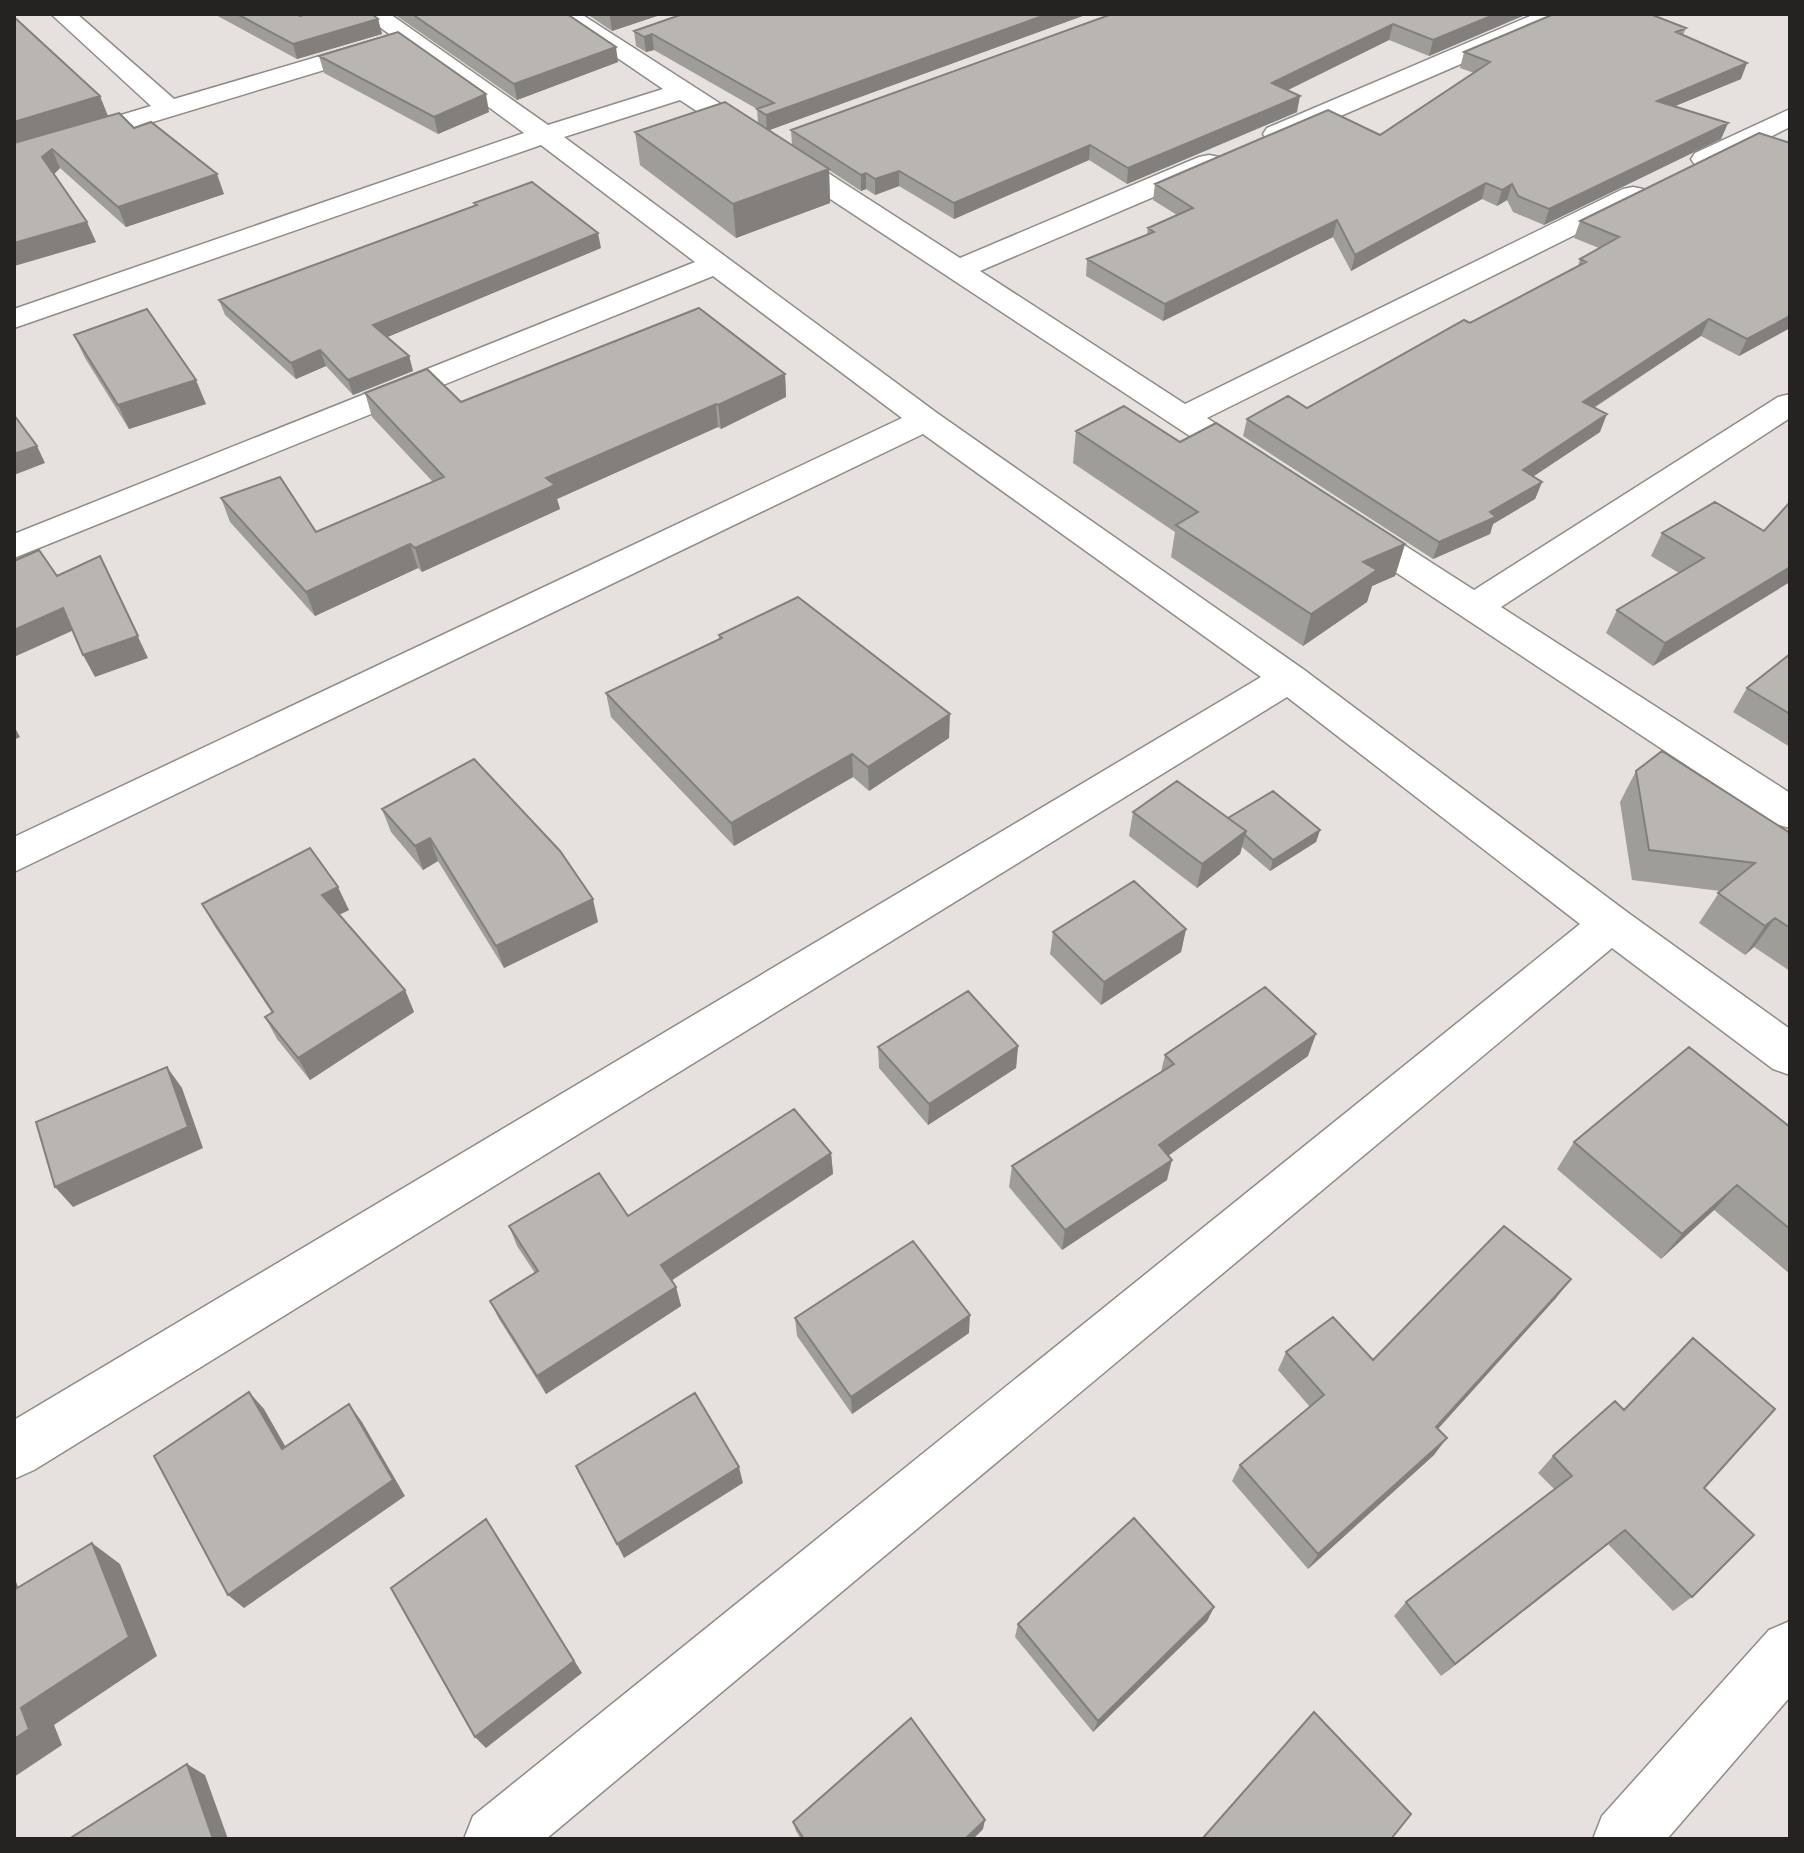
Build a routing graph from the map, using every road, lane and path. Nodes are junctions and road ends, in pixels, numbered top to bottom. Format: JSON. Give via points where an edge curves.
{"nodes":[{"id":1,"x":63,"y":14,"type":"edge"},
{"id":2,"x":374,"y":14,"type":"edge"},
{"id":3,"x":565,"y":14,"type":"edge"},
{"id":4,"x":1556,"y":14,"type":"edge"},
{"id":5,"x":638,"y":33,"type":"edge"},
{"id":6,"x":407,"y":37,"type":"junction"},
{"id":7,"x":610,"y":43,"type":"junction"},
{"id":8,"x":683,"y":91,"type":"junction"},
{"id":9,"x":169,"y":109,"type":"junction"},
{"id":10,"x":1790,"y":117,"type":"edge"},
{"id":11,"x":544,"y":135,"type":"junction"},
{"id":12,"x":14,"y":156,"type":"edge"},
{"id":13,"x":714,"y":265,"type":"junction"},
{"id":14,"x":958,"y":270,"type":"junction"},
{"id":15,"x":14,"y":319,"type":"edge"},
{"id":16,"x":1790,"y":404,"type":"edge"},
{"id":17,"x":1183,"y":417,"type":"junction"},
{"id":18,"x":925,"y":420,"type":"junction"},
{"id":19,"x":1275,"y":477,"type":"edge"},
{"id":20,"x":1328,"y":512,"type":"edge"},
{"id":21,"x":14,"y":547,"type":"edge"},
{"id":22,"x":1474,"y":607,"type":"junction"},
{"id":23,"x":1289,"y":678,"type":"junction"},
{"id":24,"x":1790,"y":813,"type":"edge"},
{"id":25,"x":14,"y":856,"type":"edge"},
{"id":26,"x":1611,"y":924,"type":"junction"},
{"id":27,"x":1790,"y":1055,"type":"edge"},
{"id":28,"x":14,"y":1451,"type":"edge"},
{"id":29,"x":1790,"y":1651,"type":"edge"},
{"id":30,"x":496,"y":1839,"type":"edge"},
{"id":31,"x":1625,"y":1839,"type":"edge"}],
"edges":[{"from":1,"to":9,"type":"street"},
{"from":2,"to":6,"type":"street"},
{"from":3,"to":7,"type":"street"},
{"from":4,"to":14,"type":"street"},
{"from":5,"to":7,"type":"street"},
{"from":6,"to":9,"type":"street"},
{"from":6,"to":11,"type":"street"},
{"from":7,"to":8,"type":"street"},
{"from":8,"to":11,"type":"street"},
{"from":8,"to":14,"type":"street","via":[[779,139]]},
{"from":9,"to":12,"type":"street"},
{"from":10,"to":17,"type":"street"},
{"from":11,"to":13,"type":"street"},
{"from":11,"to":15,"type":"street"},
{"from":13,"to":18,"type":"street"},
{"from":13,"to":21,"type":"street"},
{"from":14,"to":17,"type":"street"},
{"from":16,"to":22,"type":"street"},
{"from":17,"to":19,"type":"street"},
{"from":18,"to":23,"type":"street"},
{"from":18,"to":25,"type":"street"},
{"from":20,"to":22,"type":"street"},
{"from":22,"to":24,"type":"street"},
{"from":23,"to":26,"type":"street"},
{"from":23,"to":28,"type":"street"},
{"from":26,"to":27,"type":"street"},
{"from":26,"to":30,"type":"street"},
{"from":29,"to":31,"type":"street"}]}
